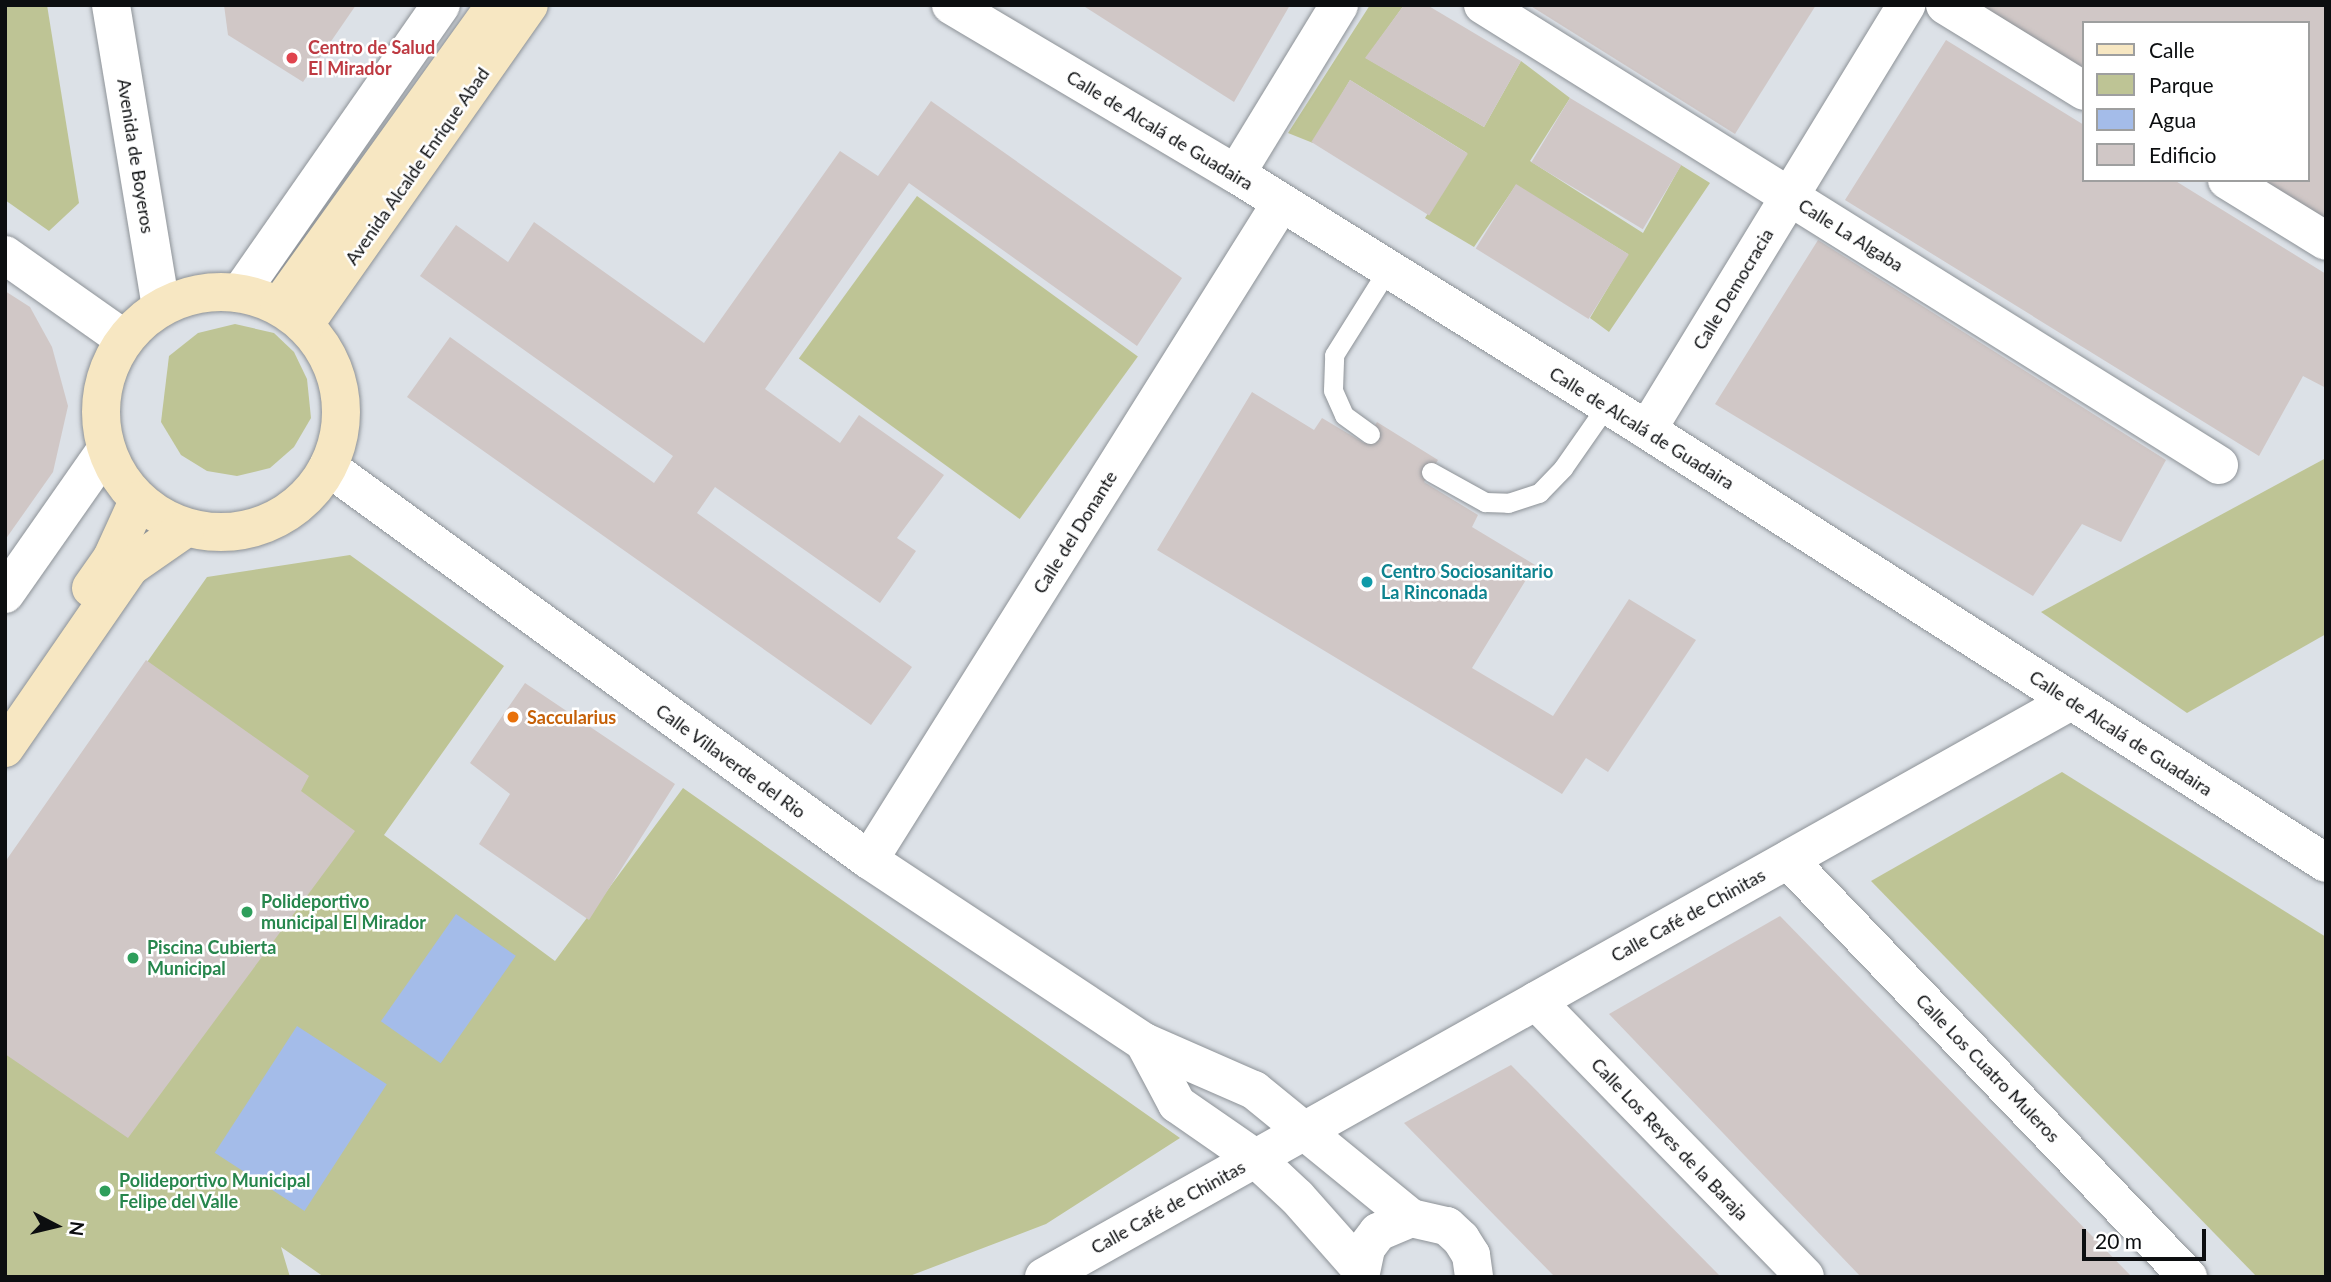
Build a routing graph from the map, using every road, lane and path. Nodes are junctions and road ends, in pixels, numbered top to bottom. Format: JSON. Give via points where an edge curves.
{"nodes":[{"id":1,"x":111,"y":5,"type":"edge"},
{"id":2,"x":441,"y":5,"type":"edge"},
{"id":3,"x":495,"y":5,"type":"edge"},
{"id":4,"x":529,"y":5,"type":"edge"},
{"id":5,"x":951,"y":5,"type":"edge"},
{"id":6,"x":1339,"y":5,"type":"edge"},
{"id":7,"x":1483,"y":5,"type":"edge"},
{"id":8,"x":1906,"y":5,"type":"edge"},
{"id":9,"x":1945,"y":5,"type":"edge"},
{"id":10,"x":2082,"y":91,"type":"edge"},
{"id":11,"x":1236,"y":174,"type":"junction"},
{"id":12,"x":2230,"y":182,"type":"edge"},
{"id":13,"x":1789,"y":197,"type":"junction"},
{"id":14,"x":1281,"y":203,"type":"junction"},
{"id":15,"x":2326,"y":242,"type":"edge"},
{"id":16,"x":5,"y":255,"type":"edge"},
{"id":17,"x":1388,"y":269,"type":"junction"},
{"id":18,"x":240,"y":293,"type":"junction"},
{"id":19,"x":161,"y":307,"type":"junction"},
{"id":20,"x":292,"y":316,"type":"junction"},
{"id":21,"x":124,"y":339,"type":"junction"},
{"id":22,"x":1607,"y":405,"type":"junction"},
{"id":23,"x":1647,"y":430,"type":"junction"},
{"id":24,"x":1370,"y":434,"type":"dead end"},
{"id":25,"x":106,"y":450,"type":"junction"},
{"id":26,"x":2219,"y":465,"type":"dead end"},
{"id":27,"x":328,"y":467,"type":"junction"},
{"id":28,"x":1431,"y":472,"type":"dead end"},
{"id":29,"x":138,"y":501,"type":"junction"},
{"id":30,"x":186,"y":528,"type":"junction"},
{"id":31,"x":5,"y":594,"type":"edge"},
{"id":32,"x":2071,"y":701,"type":"junction"},
{"id":33,"x":5,"y":708,"type":"edge"},
{"id":34,"x":5,"y":748,"type":"edge"},
{"id":35,"x":869,"y":860,"type":"junction"},
{"id":36,"x":1788,"y":860,"type":"junction"},
{"id":37,"x":2326,"y":863,"type":"edge"},
{"id":38,"x":1536,"y":1001,"type":"junction"},
{"id":39,"x":1144,"y":1042,"type":"junction"},
{"id":40,"x":1305,"y":1129,"type":"junction"},
{"id":41,"x":1255,"y":1158,"type":"junction"},
{"id":42,"x":1411,"y":1218,"type":"junction"},
{"id":43,"x":1360,"y":1272,"type":"edge"},
{"id":44,"x":1044,"y":1277,"type":"edge"},
{"id":45,"x":1474,"y":1277,"type":"edge"},
{"id":46,"x":1805,"y":1277,"type":"edge"},
{"id":47,"x":2188,"y":1277,"type":"edge"}],
"edges":[{"from":1,"to":19,"type":"street","name":"Avenida de Boyeros"},
{"from":2,"to":18,"type":"street"},
{"from":3,"to":20,"type":"main road","name":"Avenida Alcalde Enrique Abad"},
{"from":4,"to":20,"type":"main road","name":"Avenida Alcalde Enrique Abad"},
{"from":5,"to":11,"type":"street","name":"Calle de Alcalá de Guadaira"},
{"from":6,"to":11,"type":"street"},
{"from":7,"to":13,"type":"street","name":"Calle La Algaba"},
{"from":8,"to":13,"type":"street","name":"Calle Democracia"},
{"from":9,"to":10,"type":"street"},
{"from":11,"to":14,"type":"street","name":"Calle de Alcalá de Guadaira"},
{"from":12,"to":15,"type":"street"},
{"from":13,"to":23,"type":"street","name":"Calle Democracia"},
{"from":13,"to":26,"type":"street","name":"Calle La Algaba"},
{"from":14,"to":17,"type":"street","name":"Calle de Alcalá de Guadaira"},
{"from":14,"to":35,"type":"street","name":"Calle del Donante"},
{"from":16,"to":21,"type":"street"},
{"from":17,"to":22,"type":"street","name":"Calle de Alcalá de Guadaira"},
{"from":17,"to":24,"type":"lane","via":[[1334,355],[1333,390],[1343,415]]},
{"from":18,"to":19,"type":"main road","via":[[199,293]]},
{"from":18,"to":20,"type":"main road"},
{"from":19,"to":21,"type":"main road"},
{"from":20,"to":27,"type":"main road","via":[[326,354],[339,387],[341,424]]},
{"from":21,"to":25,"type":"main road","via":[[106,374],[100,412]]},
{"from":22,"to":23,"type":"street","name":"Calle de Alcalá de Guadaira"},
{"from":22,"to":28,"type":"lane","via":[[1563,468],[1539,493],[1508,503],[1485,502]]},
{"from":23,"to":32,"type":"street","name":"Calle de Alcalá de Guadaira"},
{"from":25,"to":29,"type":"main road","via":[[119,478]]},
{"from":25,"to":31,"type":"street"},
{"from":27,"to":30,"type":"main road","via":[[313,490],[286,514],[255,529],[221,533]]},
{"from":27,"to":35,"type":"street","name":"Calle Villaverde del Rio"},
{"from":29,"to":30,"type":"main road"},
{"from":29,"to":33,"type":"main road","via":[[112,558]]},
{"from":30,"to":34,"type":"main road","via":[[130,567]]},
{"from":32,"to":36,"type":"street","name":"Calle Café de Chinitas"},
{"from":32,"to":37,"type":"street","name":"Calle de Alcalá de Guadaira"},
{"from":35,"to":39,"type":"street","name":"Calle Villaverde del Rio"},
{"from":36,"to":38,"type":"street","name":"Calle Café de Chinitas"},
{"from":36,"to":47,"type":"street","name":"Calle Los Cuatro Muleros"},
{"from":38,"to":40,"type":"street","name":"Calle Café de Chinitas"},
{"from":38,"to":46,"type":"street","name":"Calle Los Reyes de la Baraja"},
{"from":39,"to":40,"type":"street","name":"Calle Villaverde del Rio","via":[[1254,1090]]},
{"from":39,"to":41,"type":"street","name":"Calle Villaverde del Rio","via":[[1177,1104]]},
{"from":40,"to":41,"type":"street","name":"Calle Café de Chinitas"},
{"from":40,"to":42,"type":"street","name":"Calle Villaverde del Rio"},
{"from":41,"to":43,"type":"street","name":"Calle Villaverde del Rio","via":[[1297,1197]]},
{"from":41,"to":44,"type":"street","name":"Calle Café de Chinitas"},
{"from":42,"to":43,"type":"street","via":[[1378,1232]]},
{"from":42,"to":45,"type":"street","via":[[1447,1226],[1461,1238],[1471,1255]]}]}
